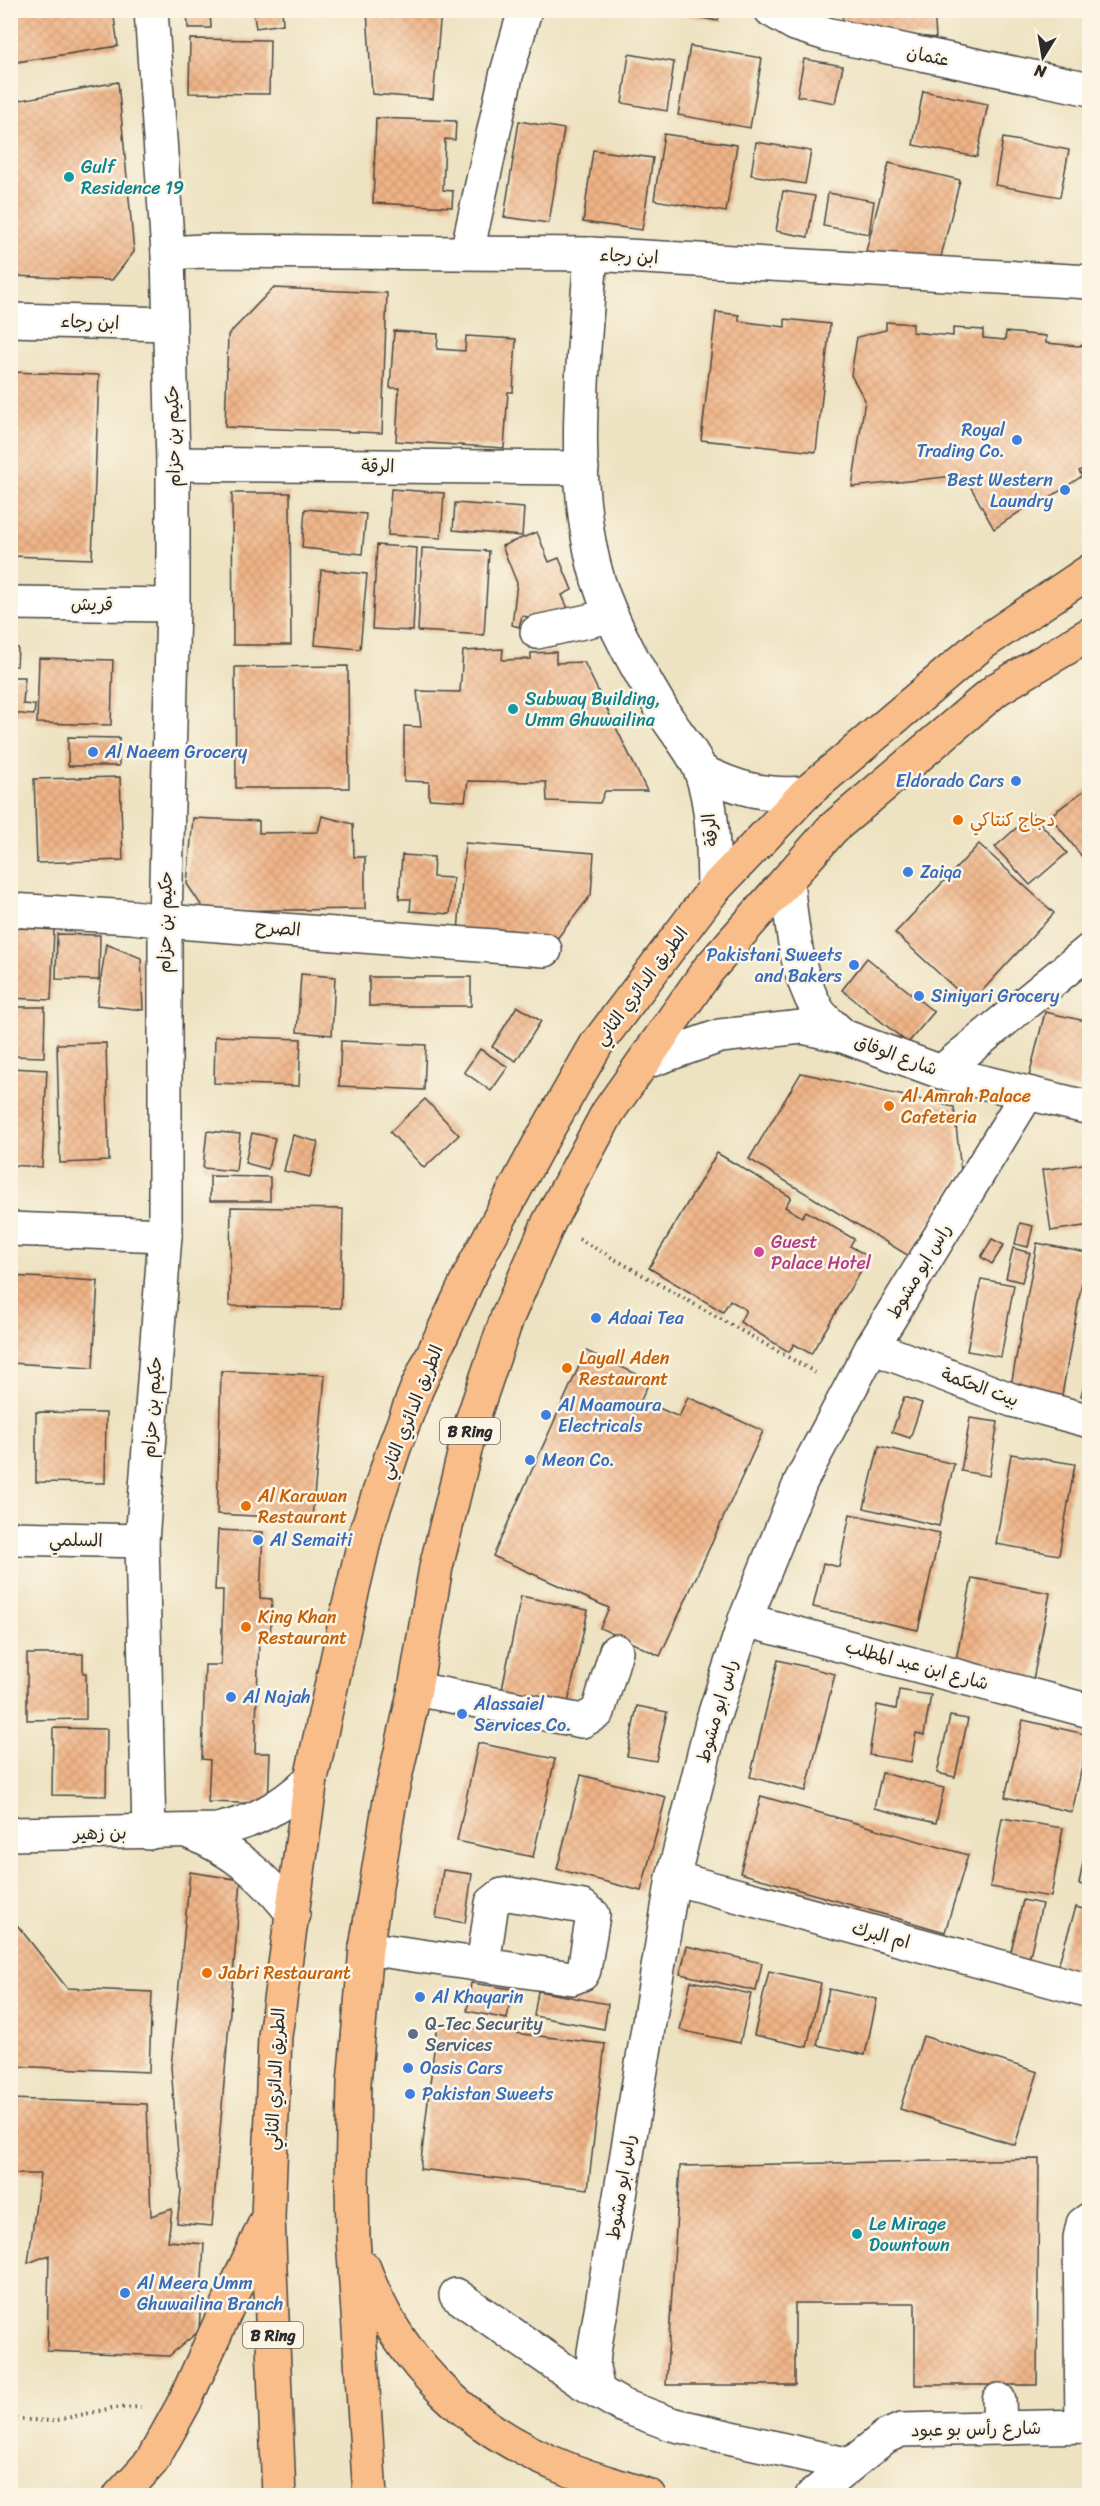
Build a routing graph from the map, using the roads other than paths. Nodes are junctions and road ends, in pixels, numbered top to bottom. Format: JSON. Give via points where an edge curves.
{"nodes":[{"id":1,"x":151,"y":10,"type":"edge"},
{"id":2,"x":525,"y":10,"type":"edge"},
{"id":3,"x":771,"y":10,"type":"edge"},
{"id":4,"x":1089,"y":89,"type":"edge"},
{"id":5,"x":467,"y":252,"type":"junction"},
{"id":6,"x":168,"y":253,"type":"junction"},
{"id":7,"x":591,"y":254,"type":"junction"},
{"id":8,"x":1089,"y":282,"type":"edge"},
{"id":9,"x":10,"y":320,"type":"edge"},
{"id":10,"x":170,"y":324,"type":"junction"},
{"id":11,"x":173,"y":464,"type":"junction"},
{"id":12,"x":582,"y":468,"type":"junction"},
{"id":13,"x":1089,"y":571,"type":"edge"},
{"id":14,"x":10,"y":603,"type":"edge"},
{"id":15,"x":173,"y":605,"type":"junction"},
{"id":16,"x":613,"y":621,"type":"junction"},
{"id":17,"x":537,"y":632,"type":"dead end"},
{"id":18,"x":1089,"y":634,"type":"edge"},
{"id":19,"x":571,"y":641,"type":"dead end"},
{"id":20,"x":700,"y":771,"type":"junction"},
{"id":21,"x":806,"y":793,"type":"junction"},
{"id":22,"x":787,"y":881,"type":"junction"},
{"id":23,"x":714,"y":890,"type":"junction"},
{"id":24,"x":10,"y":910,"type":"edge"},
{"id":25,"x":165,"y":921,"type":"junction"},
{"id":26,"x":545,"y":950,"type":"dead end"},
{"id":27,"x":1089,"y":950,"type":"edge"},
{"id":28,"x":843,"y":1036,"type":"junction"},
{"id":29,"x":643,"y":1063,"type":"junction"},
{"id":30,"x":941,"y":1072,"type":"junction"},
{"id":31,"x":1028,"y":1094,"type":"junction"},
{"id":32,"x":1089,"y":1108,"type":"edge"},
{"id":33,"x":10,"y":1229,"type":"edge"},
{"id":34,"x":165,"y":1235,"type":"junction"},
{"id":35,"x":872,"y":1347,"type":"junction"},
{"id":36,"x":1089,"y":1421,"type":"edge"},
{"id":37,"x":10,"y":1538,"type":"edge"},
{"id":38,"x":142,"y":1541,"type":"junction"},
{"id":39,"x":745,"y":1620,"type":"junction"},
{"id":40,"x":616,"y":1651,"type":"dead end"},
{"id":41,"x":415,"y":1689,"type":"junction"},
{"id":42,"x":1089,"y":1711,"type":"edge"},
{"id":43,"x":311,"y":1779,"type":"junction"},
{"id":44,"x":189,"y":1832,"type":"junction"},
{"id":45,"x":148,"y":1833,"type":"junction"},
{"id":46,"x":10,"y":1834,"type":"edge"},
{"id":47,"x":673,"y":1878,"type":"junction"},
{"id":48,"x":293,"y":1914,"type":"junction"},
{"id":49,"x":366,"y":1948,"type":"junction"},
{"id":50,"x":483,"y":1965,"type":"dead end"},
{"id":51,"x":1089,"y":1992,"type":"edge"},
{"id":52,"x":268,"y":2217,"type":"junction"},
{"id":53,"x":1089,"y":2219,"type":"edge"},
{"id":54,"x":353,"y":2238,"type":"junction"},
{"id":55,"x":456,"y":2295,"type":"dead end"},
{"id":56,"x":1085,"y":2347,"type":"edge"},
{"id":57,"x":598,"y":2392,"type":"junction"},
{"id":58,"x":1086,"y":2426,"type":"edge"},
{"id":59,"x":850,"y":2465,"type":"junction"},
{"id":60,"x":120,"y":2496,"type":"edge"},
{"id":61,"x":279,"y":2496,"type":"edge"},
{"id":62,"x":370,"y":2496,"type":"edge"},
{"id":63,"x":649,"y":2496,"type":"edge"},
{"id":64,"x":812,"y":2496,"type":"edge"}],
"edges":[{"from":1,"to":6,"type":"street","name":"حكيم بن حزام"},
{"from":2,"to":5,"type":"street","via":[[506,76]]},
{"from":3,"to":4,"type":"street","name":"عثمان","via":[[795,24],[830,35]]},
{"from":5,"to":6,"type":"street","name":"ابن رجاء"},
{"from":5,"to":7,"type":"street","name":"ابن رجاء"},
{"from":6,"to":10,"type":"street","name":"حكيم بن حزام"},
{"from":7,"to":8,"type":"street","name":"ابن رجاء"},
{"from":7,"to":12,"type":"street","name":"الرقة","via":[[580,422]]},
{"from":9,"to":10,"type":"street","name":"ابن رجاء"},
{"from":10,"to":11,"type":"street","name":"حكيم بن حزام"},
{"from":11,"to":12,"type":"street","name":"الرقة"},
{"from":11,"to":15,"type":"street","name":"حكيم بن حزام"},
{"from":12,"to":16,"type":"street","name":"الرقة","via":[[587,531]]},
{"from":13,"to":21,"type":"main road","name":"الطريق الدائري الثاني","number":"B Ring","via":[[983,643]]},
{"from":14,"to":15,"type":"street","name":"قريش"},
{"from":15,"to":25,"type":"street","name":"حكيم بن حزام"},
{"from":16,"to":17,"type":"street"},
{"from":16,"to":19,"type":"street"},
{"from":16,"to":20,"type":"street","name":"الرقة"},
{"from":18,"to":22,"type":"main road","number":"B Ring","via":[[997,689],[832,829]]},
{"from":20,"to":21,"type":"street","via":[[753,792]]},
{"from":20,"to":23,"type":"street","name":"الرقة","via":[[711,830]]},
{"from":21,"to":23,"type":"main road","name":"الطريق الدائري الثاني","number":"B Ring"},
{"from":22,"to":28,"type":"street","name":"شارع الوفاق","via":[[795,946],[805,981],[817,1010]]},
{"from":22,"to":29,"type":"main road","number":"B Ring","via":[[708,970]]},
{"from":23,"to":43,"type":"main road","name":"الطريق الدائري الثاني","number":"B Ring","via":[[596,1045],[475,1264],[417,1388],[367,1529]]},
{"from":24,"to":25,"type":"street","name":"الصرح"},
{"from":25,"to":26,"type":"street","name":"الصرح"},
{"from":25,"to":34,"type":"street","name":"حكيم بن حزام"},
{"from":27,"to":30,"type":"street"},
{"from":28,"to":29,"type":"street","name":"شارع الوفاق","via":[[802,1027],[720,1036]]},
{"from":28,"to":30,"type":"street","name":"شارع الوفاق"},
{"from":29,"to":41,"type":"main road","number":"B Ring","via":[[608,1112],[549,1222],[507,1318],[473,1418],[436,1567]]},
{"from":30,"to":31,"type":"street","name":"شارع الوفاق"},
{"from":31,"to":32,"type":"street","name":"شارع الوفاق"},
{"from":31,"to":35,"type":"street","name":"راس ابو مشوط"},
{"from":33,"to":34,"type":"street"},
{"from":34,"to":38,"type":"street","name":"حكيم بن حزام"},
{"from":35,"to":36,"type":"street","name":"بيت الحكمة","via":[[1012,1400]]},
{"from":35,"to":39,"type":"street","name":"راس ابو مشوط","via":[[801,1481]]},
{"from":37,"to":38,"type":"street","name":"السلمي"},
{"from":38,"to":45,"type":"street","name":"حكيم بن حزام"},
{"from":39,"to":42,"type":"street","name":"شارع ابن عبد المطلب"},
{"from":39,"to":47,"type":"street","name":"راس ابو مشوط","via":[[712,1722]]},
{"from":40,"to":41,"type":"street","via":[[598,1712],[582,1720]]},
{"from":41,"to":49,"type":"main road","number":"B Ring","via":[[390,1800]]},
{"from":43,"to":44,"type":"street","name":"بن زهير","via":[[269,1813],[226,1828]]},
{"from":43,"to":48,"type":"main road","name":"الطريق الدائري الثاني","number":"B Ring"},
{"from":44,"to":45,"type":"street","name":"بن زهير"},
{"from":44,"to":48,"type":"street","name":"بن زهير","via":[[214,1842],[258,1873]]},
{"from":45,"to":46,"type":"street","name":"بن زهير"},
{"from":47,"to":51,"type":"street","name":"ام البرك"},
{"from":47,"to":57,"type":"street","name":"راس ابو مشوط","via":[[594,2352]]},
{"from":48,"to":52,"type":"main road","name":"الطريق الدائري الثاني","number":"B Ring","via":[[275,2036]]},
{"from":49,"to":50,"type":"street"},
{"from":49,"to":54,"type":"main road","number":"B Ring","via":[[354,2083]]},
{"from":52,"to":60,"type":"main road","via":[[174,2421],[152,2461]]},
{"from":52,"to":61,"type":"main road","name":"الطريق الدائري الثاني","number":"B Ring"},
{"from":53,"to":56,"type":"street","via":[[1083,2224],[1080,2238]]},
{"from":54,"to":62,"type":"main road","number":"B Ring"},
{"from":54,"to":63,"type":"main road","via":[[375,2299],[403,2345],[452,2402],[505,2440],[570,2470]]},
{"from":55,"to":57,"type":"street"},
{"from":56,"to":58,"type":"street"},
{"from":57,"to":59,"type":"street","via":[[671,2424]]},
{"from":58,"to":59,"type":"street","name":"شارع رأس بو عبود","via":[[999,2414],[901,2430]]},
{"from":59,"to":64,"type":"street","name":"شارع رأس بو عبود"}]}
